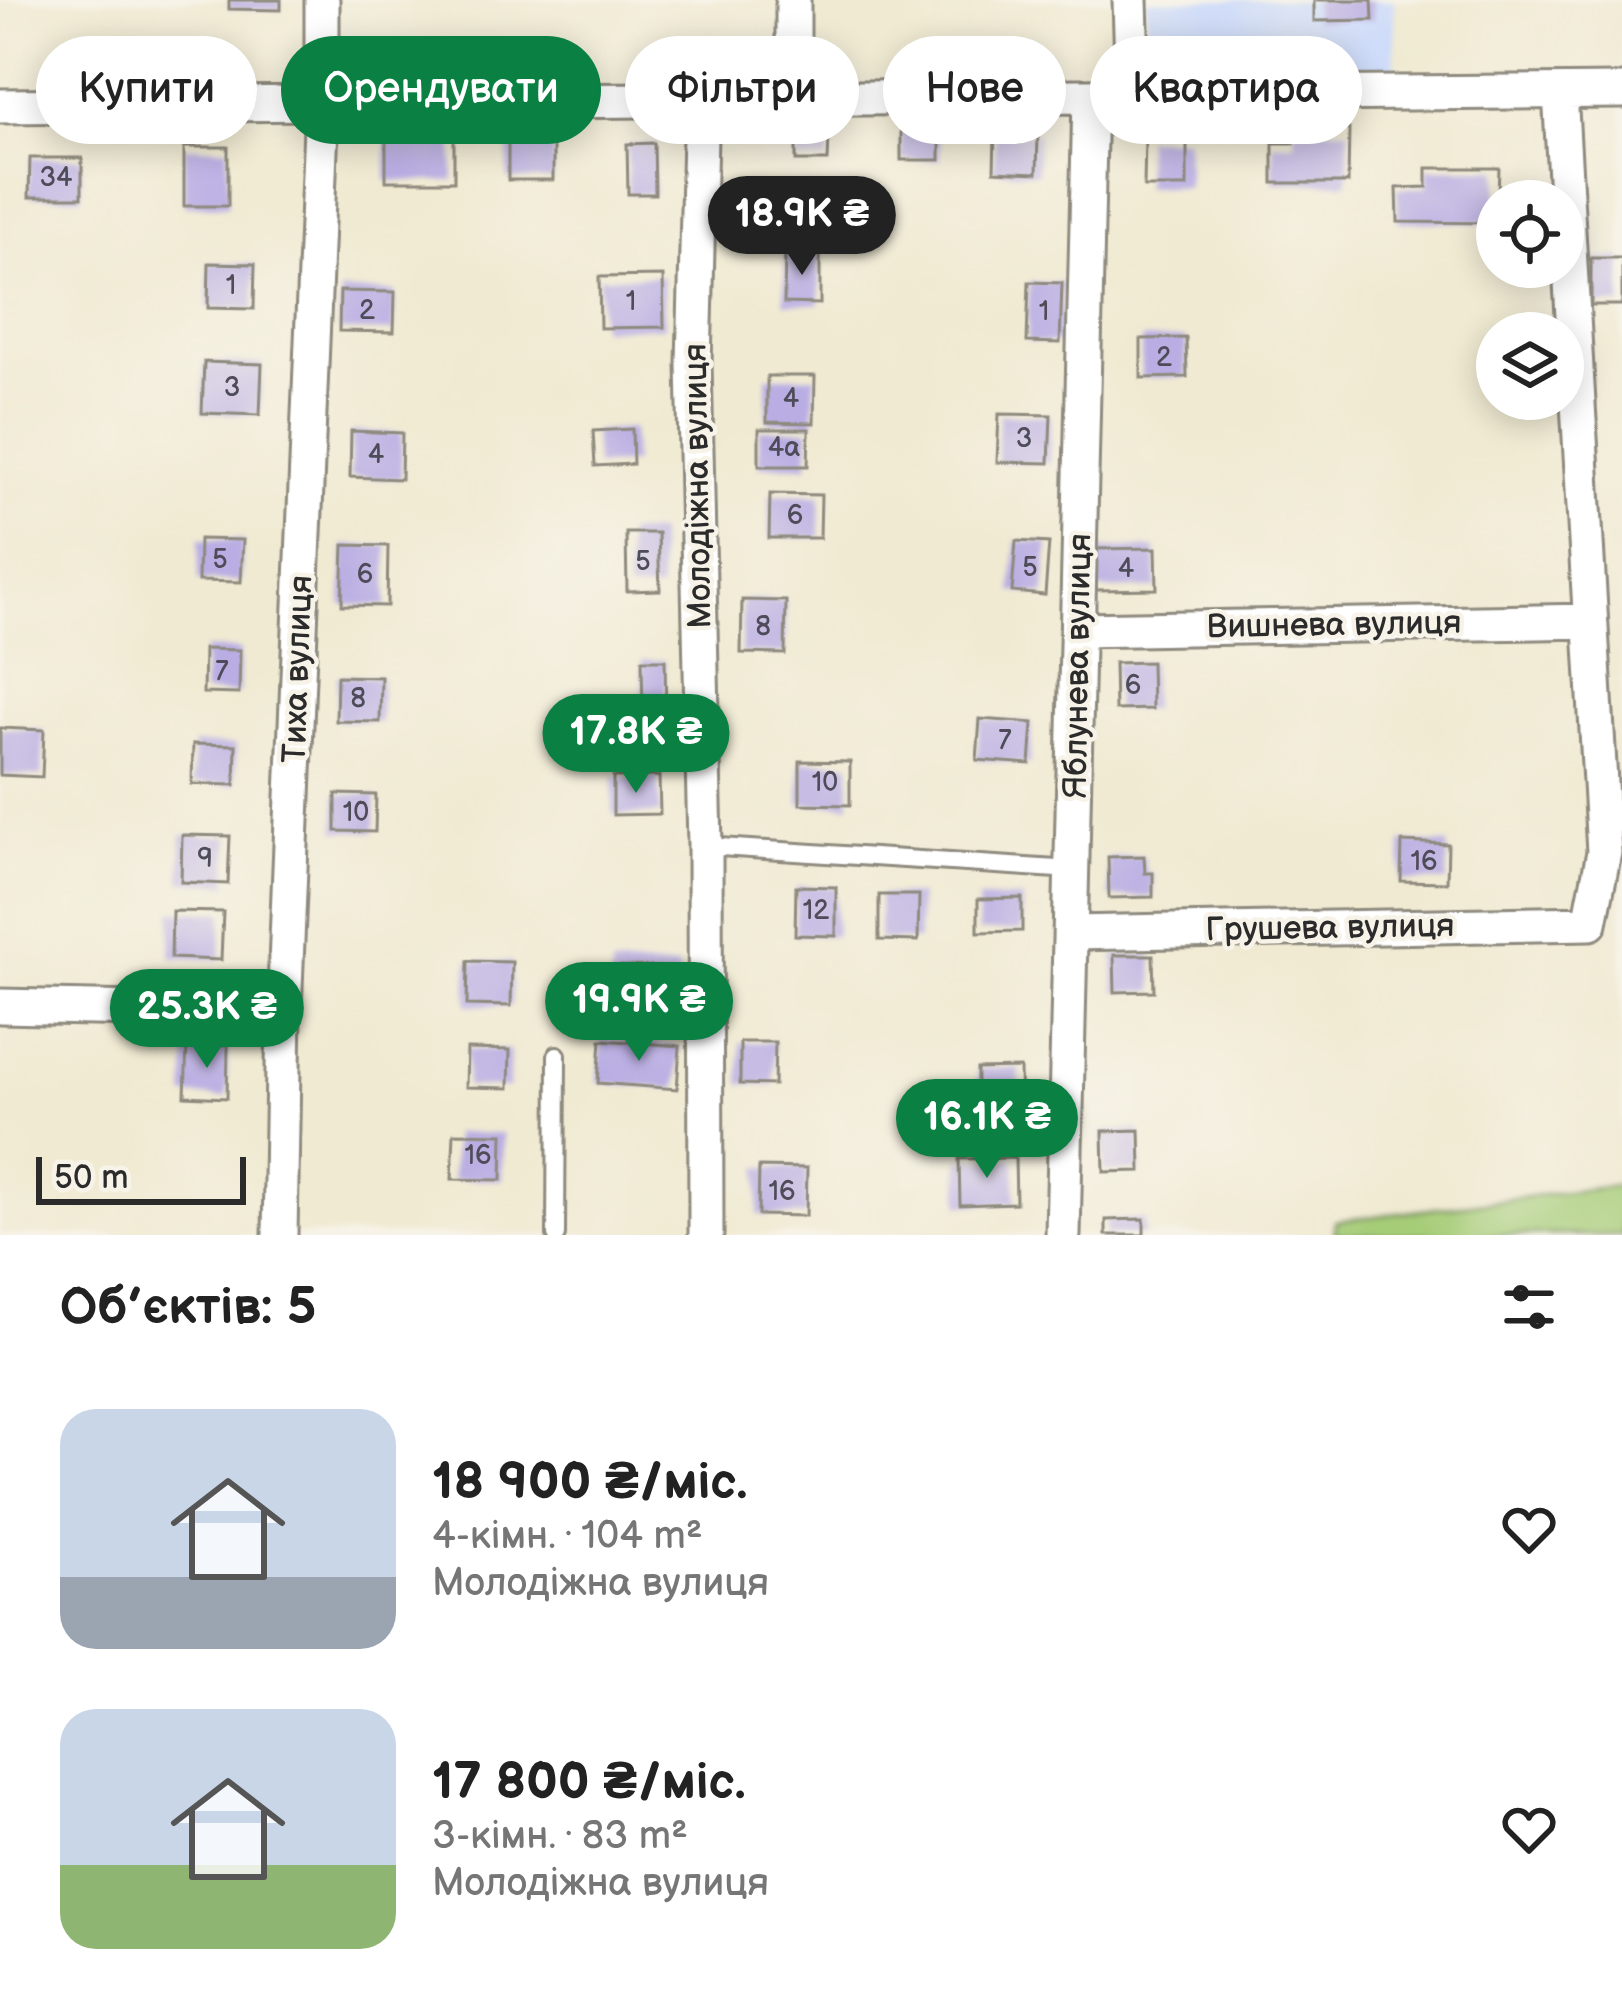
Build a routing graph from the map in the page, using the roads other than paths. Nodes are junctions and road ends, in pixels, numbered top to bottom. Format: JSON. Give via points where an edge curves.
{"nodes":[{"id":1,"x":322,"y":0,"type":"edge"},
{"id":2,"x":793,"y":0,"type":"edge"},
{"id":3,"x":1130,"y":0,"type":"edge"},
{"id":4,"x":322,"y":36,"type":"edge"},
{"id":5,"x":793,"y":36,"type":"edge"},
{"id":6,"x":1131,"y":36,"type":"edge"},
{"id":7,"x":1622,"y":91,"type":"edge"},
{"id":8,"x":1561,"y":92,"type":"junction"},
{"id":9,"x":1362,"y":94,"type":"edge"},
{"id":10,"x":1090,"y":97,"type":"joint"},
{"id":11,"x":859,"y":98,"type":"edge"},
{"id":12,"x":281,"y":104,"type":"edge"},
{"id":13,"x":0,"y":106,"type":"edge"},
{"id":14,"x":320,"y":144,"type":"edge"},
{"id":15,"x":700,"y":144,"type":"edge"},
{"id":16,"x":1590,"y":621,"type":"junction"},
{"id":17,"x":1079,"y":630,"type":"junction"},
{"id":18,"x":705,"y":846,"type":"junction"},
{"id":19,"x":1073,"y":870,"type":"junction"},
{"id":20,"x":1071,"y":933,"type":"junction"},
{"id":21,"x":0,"y":1006,"type":"edge"},
{"id":22,"x":284,"y":1012,"type":"junction"},
{"id":23,"x":557,"y":1055,"type":"dead end"},
{"id":24,"x":280,"y":1235,"type":"edge"},
{"id":25,"x":556,"y":1235,"type":"edge"},
{"id":26,"x":706,"y":1235,"type":"edge"},
{"id":27,"x":1064,"y":1235,"type":"edge"}],
"edges":[{"from":1,"to":4,"type":"street","name":"Тиха вулиця"},
{"from":2,"to":5,"type":"street"},
{"from":3,"to":6,"type":"street"},
{"from":7,"to":8,"type":"street"},
{"from":8,"to":9,"type":"street"},
{"from":8,"to":16,"type":"street"},
{"from":10,"to":11,"type":"street"},
{"from":10,"to":17,"type":"street","name":"Яблунева вулиця"},
{"from":12,"to":13,"type":"street"},
{"from":14,"to":22,"type":"street","name":"Тиха вулиця"},
{"from":15,"to":18,"type":"street","name":"Молодіжна вулиця","via":[[694,363]]},
{"from":16,"to":17,"type":"street","name":"Вишнева вулиця"},
{"from":16,"to":20,"type":"street","name":"Грушева вулиця","via":[[1604,852],[1590,923]]},
{"from":17,"to":19,"type":"street","name":"Яблунева вулиця"},
{"from":18,"to":19,"type":"lane"},
{"from":18,"to":26,"type":"street","name":"Молодіжна вулиця"},
{"from":19,"to":20,"type":"street","name":"Яблунева вулиця"},
{"from":20,"to":27,"type":"street","name":"Яблунева вулиця"},
{"from":21,"to":22,"type":"street"},
{"from":22,"to":24,"type":"street","name":"Тиха вулиця"},
{"from":23,"to":25,"type":"lane"}]}
